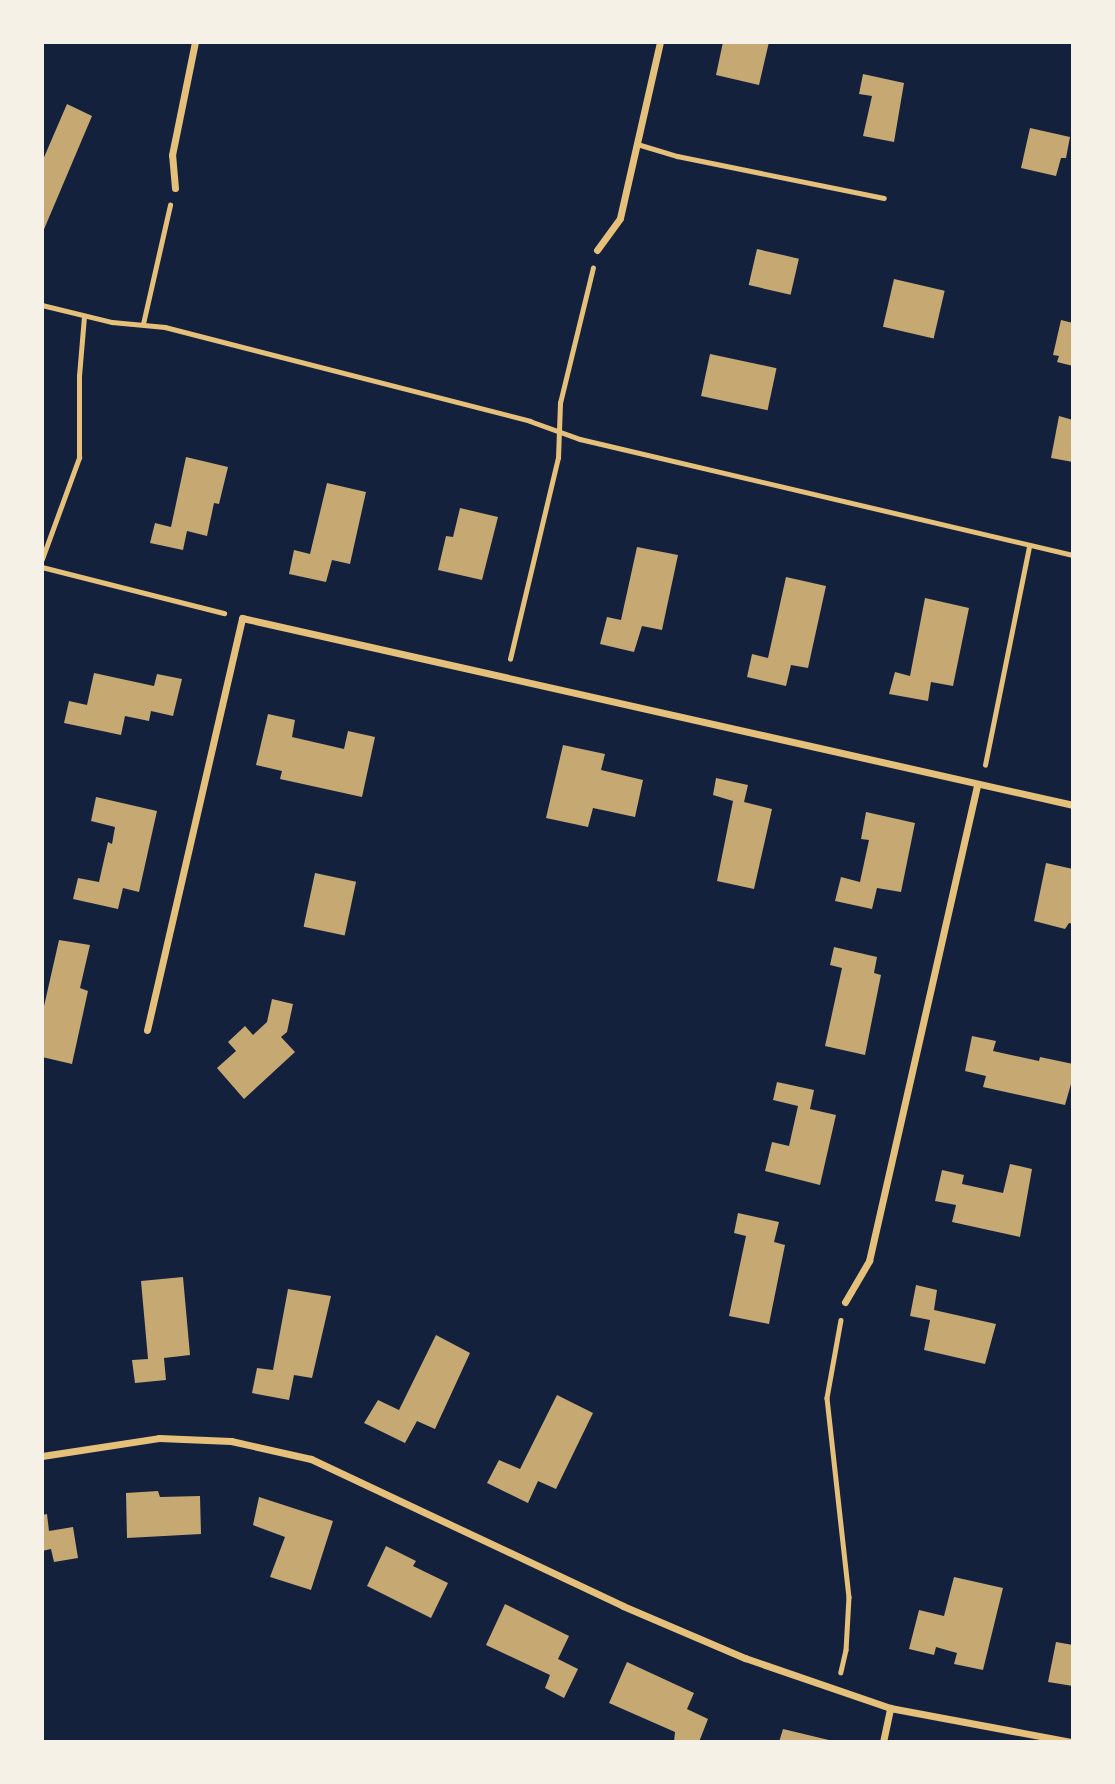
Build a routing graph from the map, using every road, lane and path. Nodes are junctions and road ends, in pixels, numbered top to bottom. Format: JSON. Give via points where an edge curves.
{"nodes":[{"id":1,"x":195,"y":42,"type":"edge"},
{"id":2,"x":660,"y":42,"type":"edge"},
{"id":3,"x":637,"y":144,"type":"junction"},
{"id":4,"x":174,"y":188,"type":"joint"},
{"id":5,"x":884,"y":198,"type":"dead end"},
{"id":6,"x":597,"y":250,"type":"joint"},
{"id":7,"x":42,"y":305,"type":"edge"},
{"id":8,"x":84,"y":316,"type":"junction"},
{"id":9,"x":142,"y":324,"type":"junction"},
{"id":10,"x":559,"y":430,"type":"junction"},
{"id":11,"x":1029,"y":546,"type":"junction"},
{"id":12,"x":1073,"y":555,"type":"edge"},
{"id":13,"x":42,"y":559,"type":"edge"},
{"id":14,"x":42,"y":567,"type":"edge"},
{"id":15,"x":242,"y":618,"type":"junction"},
{"id":16,"x":506,"y":678,"type":"junction"},
{"id":17,"x":977,"y":785,"type":"junction"},
{"id":18,"x":1073,"y":806,"type":"edge"},
{"id":19,"x":147,"y":1030,"type":"dead end"},
{"id":20,"x":845,"y":1302,"type":"joint"},
{"id":21,"x":42,"y":1456,"type":"edge"},
{"id":22,"x":835,"y":1689,"type":"junction"},
{"id":23,"x":890,"y":1708,"type":"junction"},
{"id":24,"x":883,"y":1742,"type":"edge"},
{"id":25,"x":1071,"y":1742,"type":"edge"}],
"edges":[{"from":1,"to":4,"type":"street","via":[[172,155]]},
{"from":2,"to":3,"type":"street"},
{"from":3,"to":5,"type":"lane"},
{"from":3,"to":6,"type":"street","via":[[620,218]]},
{"from":4,"to":9,"type":"path"},
{"from":6,"to":10,"type":"path","via":[[560,403]]},
{"from":7,"to":8,"type":"path"},
{"from":8,"to":9,"type":"path"},
{"from":8,"to":13,"type":"path","via":[[79,458]]},
{"from":9,"to":10,"type":"path"},
{"from":10,"to":11,"type":"path","via":[[580,439]]},
{"from":10,"to":16,"type":"path","via":[[558,458]]},
{"from":11,"to":12,"type":"path"},
{"from":11,"to":17,"type":"path"},
{"from":14,"to":15,"type":"path"},
{"from":15,"to":16,"type":"street"},
{"from":15,"to":19,"type":"street"},
{"from":16,"to":17,"type":"street"},
{"from":17,"to":18,"type":"street"},
{"from":17,"to":20,"type":"street","via":[[869,1261]]},
{"from":20,"to":22,"type":"path","via":[[827,1398],[849,1597],[846,1650]]},
{"from":21,"to":22,"type":"street","via":[[159,1438],[231,1441],[311,1459],[623,1606],[745,1658]]},
{"from":22,"to":23,"type":"street"},
{"from":23,"to":24,"type":"street"},
{"from":23,"to":25,"type":"street"}]}
